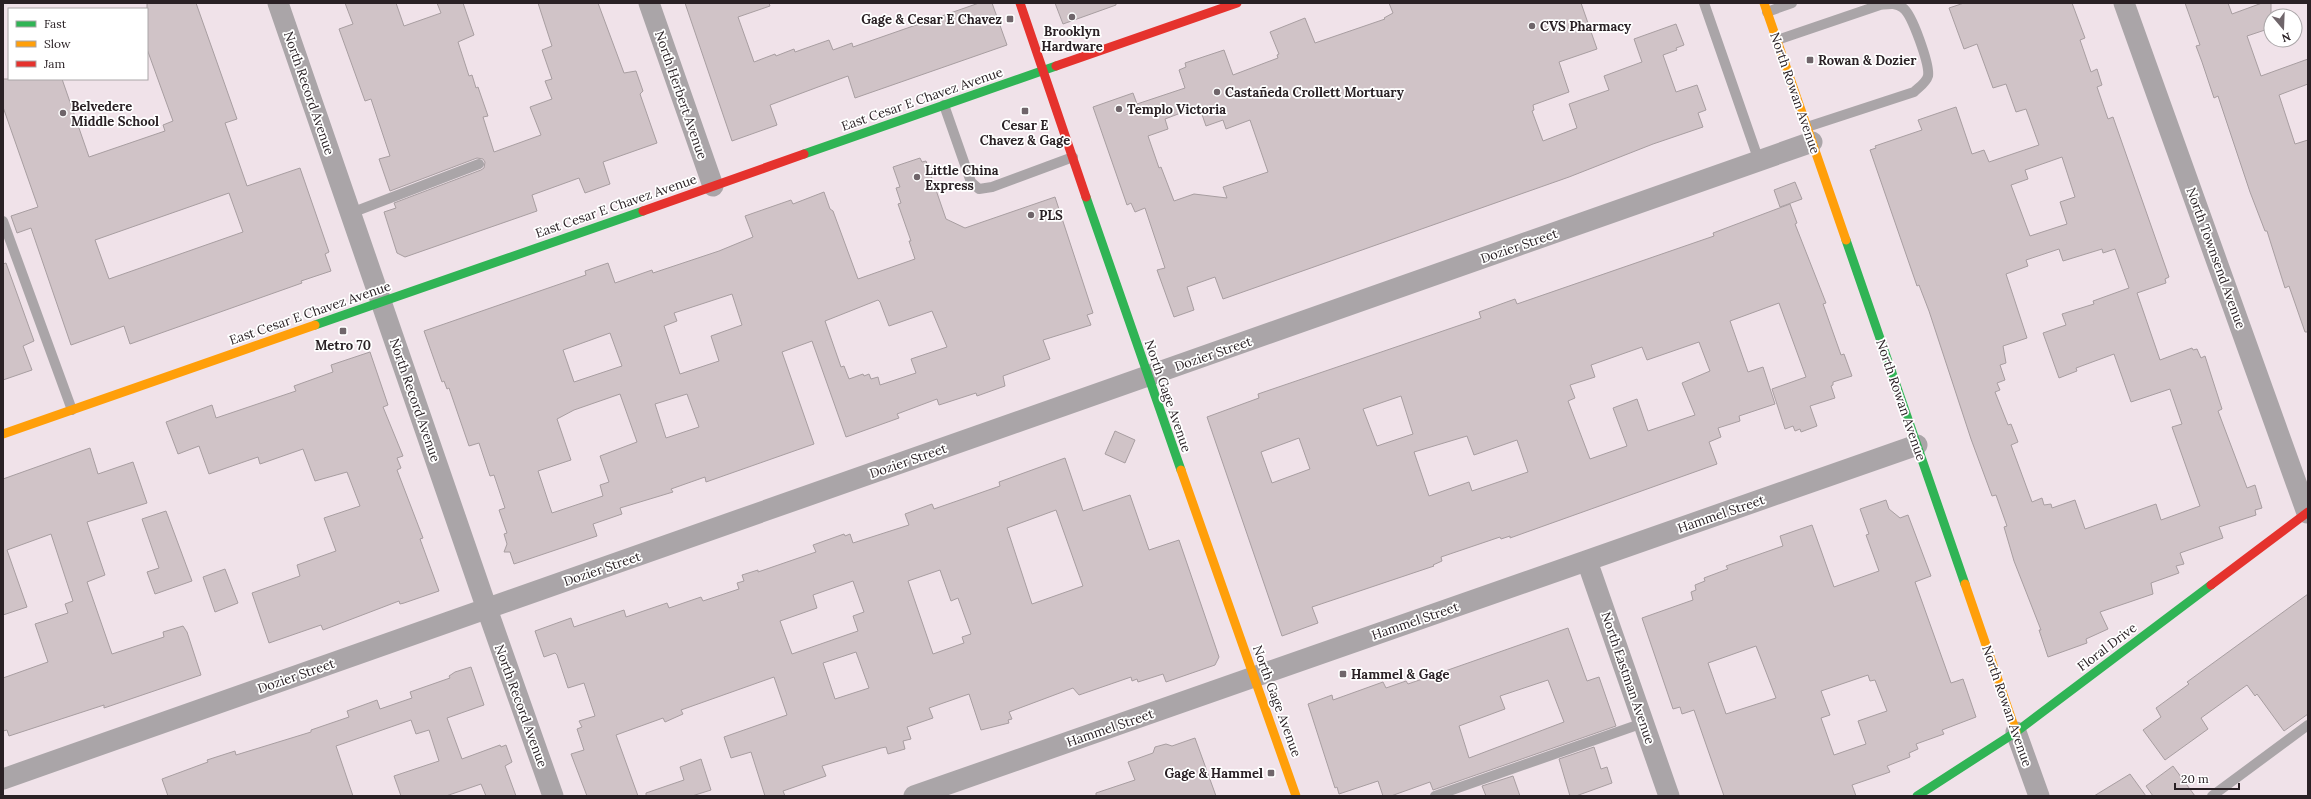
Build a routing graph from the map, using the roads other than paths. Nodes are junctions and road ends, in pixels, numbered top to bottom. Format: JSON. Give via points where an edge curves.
{"nodes":[{"id":1,"x":278,"y":3,"type":"edge"},
{"id":2,"x":649,"y":3,"type":"edge"},
{"id":3,"x":1020,"y":3,"type":"edge"},
{"id":4,"x":1237,"y":3,"type":"edge"},
{"id":5,"x":1704,"y":3,"type":"edge"},
{"id":6,"x":1792,"y":3,"type":"edge"},
{"id":7,"x":2124,"y":3,"type":"edge"},
{"id":8,"x":1766,"y":7,"type":"edge"},
{"id":9,"x":1777,"y":40,"type":"junction"},
{"id":10,"x":1044,"y":71,"type":"junction"},
{"id":11,"x":944,"y":105,"type":"junction"},
{"id":12,"x":1809,"y":135,"type":"junction"},
{"id":13,"x":1073,"y":157,"type":"junction"},
{"id":14,"x":1759,"y":161,"type":"junction"},
{"id":15,"x":479,"y":164,"type":"dead end"},
{"id":16,"x":713,"y":186,"type":"junction"},
{"id":17,"x":351,"y":213,"type":"junction"},
{"id":18,"x":3,"y":221,"type":"edge"},
{"id":19,"x":382,"y":302,"type":"junction"},
{"id":20,"x":1148,"y":377,"type":"junction"},
{"id":21,"x":72,"y":410,"type":"junction"},
{"id":22,"x":3,"y":434,"type":"edge"},
{"id":23,"x":1917,"y":445,"type":"junction"},
{"id":24,"x":2308,"y":513,"type":"edge"},
{"id":25,"x":1587,"y":561,"type":"junction"},
{"id":26,"x":487,"y":609,"type":"junction"},
{"id":27,"x":1254,"y":677,"type":"junction"},
{"id":28,"x":1643,"y":723,"type":"junction"},
{"id":29,"x":2308,"y":725,"type":"edge"},
{"id":30,"x":2016,"y":732,"type":"junction"},
{"id":31,"x":3,"y":779,"type":"edge"},
{"id":32,"x":920,"y":795,"type":"edge"},
{"id":33,"x":554,"y":796,"type":"edge"},
{"id":34,"x":1296,"y":796,"type":"edge"},
{"id":35,"x":1435,"y":796,"type":"edge"},
{"id":36,"x":1668,"y":796,"type":"edge"},
{"id":37,"x":1917,"y":796,"type":"edge"},
{"id":38,"x":2039,"y":796,"type":"edge"},
{"id":39,"x":2212,"y":796,"type":"edge"}],
"edges":[{"from":1,"to":17,"type":"street","name":"North Record Avenue"},
{"from":2,"to":16,"type":"street","name":"North Herbert Avenue"},
{"from":3,"to":10,"type":"street","name":"North Gage Avenue"},
{"from":4,"to":10,"type":"street","name":"East Cesar E Chavez Avenue"},
{"from":5,"to":14,"type":"lane"},
{"from":6,"to":8,"type":"lane"},
{"from":7,"to":24,"type":"street","name":"North Townsend Avenue"},
{"from":8,"to":9,"type":"street","name":"North Rowan Avenue"},
{"from":9,"to":12,"type":"street","name":"North Rowan Avenue"},
{"from":9,"to":12,"type":"lane","via":[[1880,5],[1895,3],[1904,8],[1910,18],[1928,65],[1925,82],[1914,92]]},
{"from":10,"to":11,"type":"street","name":"East Cesar E Chavez Avenue"},
{"from":10,"to":13,"type":"street","name":"North Gage Avenue"},
{"from":11,"to":13,"type":"lane","via":[[971,182],[980,189]]},
{"from":11,"to":16,"type":"street","name":"East Cesar E Chavez Avenue"},
{"from":12,"to":14,"type":"street","name":"Dozier Street"},
{"from":12,"to":23,"type":"street","name":"North Rowan Avenue"},
{"from":13,"to":20,"type":"street","name":"North Gage Avenue"},
{"from":14,"to":20,"type":"street","name":"Dozier Street"},
{"from":15,"to":17,"type":"lane"},
{"from":16,"to":19,"type":"street","name":"East Cesar E Chavez Avenue"},
{"from":17,"to":19,"type":"street","name":"North Record Avenue"},
{"from":18,"to":21,"type":"lane"},
{"from":19,"to":21,"type":"street","name":"East Cesar E Chavez Avenue"},
{"from":19,"to":26,"type":"street","name":"North Record Avenue"},
{"from":20,"to":26,"type":"street","name":"Dozier Street"},
{"from":20,"to":27,"type":"street","name":"North Gage Avenue"},
{"from":21,"to":22,"type":"street","name":"East Cesar E Chavez Avenue"},
{"from":23,"to":25,"type":"street","name":"Hammel Street"},
{"from":23,"to":30,"type":"street","name":"North Rowan Avenue"},
{"from":24,"to":30,"type":"street","name":"Floral Drive"},
{"from":25,"to":27,"type":"street","name":"Hammel Street"},
{"from":25,"to":28,"type":"street","name":"North Eastman Avenue"},
{"from":26,"to":31,"type":"street","name":"Dozier Street"},
{"from":26,"to":33,"type":"street","name":"North Record Avenue"},
{"from":27,"to":32,"type":"street","name":"Hammel Street"},
{"from":27,"to":34,"type":"street","name":"North Gage Avenue"},
{"from":28,"to":35,"type":"lane"},
{"from":28,"to":36,"type":"street","name":"North Eastman Avenue"},
{"from":29,"to":39,"type":"lane"},
{"from":30,"to":37,"type":"street","name":"Floral Drive"},
{"from":30,"to":38,"type":"street","name":"North Rowan Avenue"}]}
